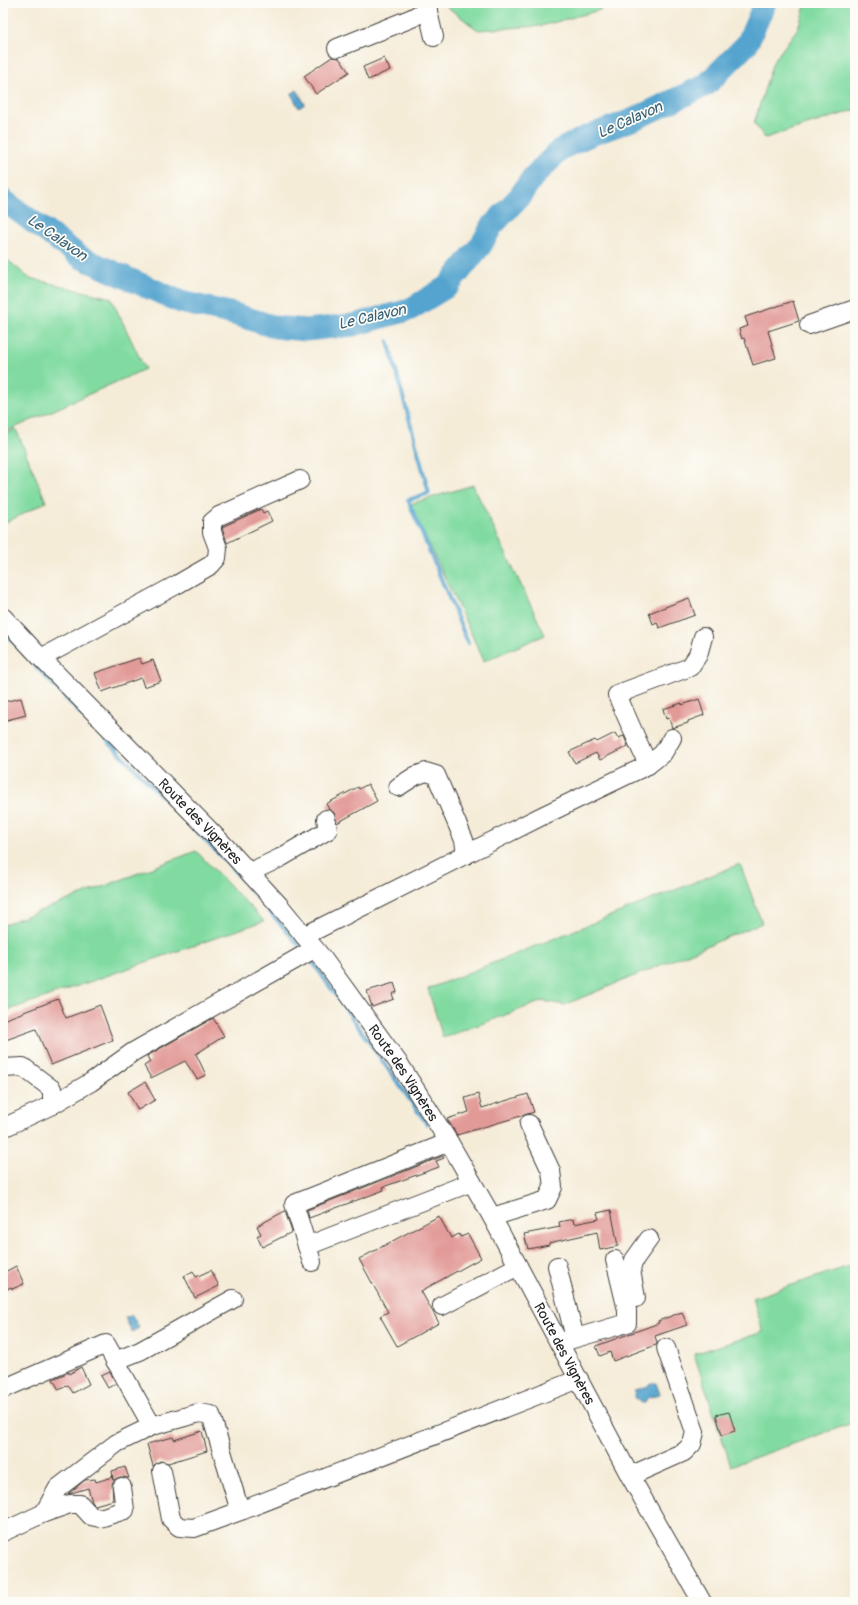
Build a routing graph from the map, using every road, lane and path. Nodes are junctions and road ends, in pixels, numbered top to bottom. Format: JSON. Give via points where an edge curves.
{"nodes":[{"id":1,"x":427,"y":6,"type":"edge"},
{"id":2,"x":434,"y":37,"type":"dead end"},
{"id":3,"x":337,"y":48,"type":"dead end"},
{"id":4,"x":855,"y":309,"type":"edge"},
{"id":5,"x":809,"y":325,"type":"dead end"},
{"id":6,"x":300,"y":480,"type":"dead end"},
{"id":7,"x":3,"y":617,"type":"edge"},
{"id":8,"x":703,"y":637,"type":"dead end"},
{"id":9,"x":41,"y":658,"type":"junction"},
{"id":10,"x":672,"y":738,"type":"dead end"},
{"id":11,"x":648,"y":765,"type":"junction"},
{"id":12,"x":398,"y":787,"type":"dead end"},
{"id":13,"x":326,"y":819,"type":"dead end"},
{"id":14,"x":466,"y":855,"type":"junction"},
{"id":15,"x":250,"y":872,"type":"junction"},
{"id":16,"x":309,"y":943,"type":"junction"},
{"id":17,"x":3,"y":1068,"type":"edge"},
{"id":18,"x":52,"y":1105,"type":"junction"},
{"id":19,"x":529,"y":1124,"type":"dead end"},
{"id":20,"x":3,"y":1128,"type":"edge"},
{"id":21,"x":448,"y":1142,"type":"junction"},
{"id":22,"x":472,"y":1182,"type":"junction"},
{"id":23,"x":492,"y":1216,"type":"junction"},
{"id":24,"x":649,"y":1239,"type":"dead end"},
{"id":25,"x":615,"y":1260,"type":"dead end"},
{"id":26,"x":518,"y":1266,"type":"junction"},
{"id":27,"x":557,"y":1266,"type":"dead end"},
{"id":28,"x":233,"y":1299,"type":"dead end"},
{"id":29,"x":442,"y":1306,"type":"dead end"},
{"id":30,"x":627,"y":1323,"type":"junction"},
{"id":31,"x":567,"y":1340,"type":"junction"},
{"id":32,"x":666,"y":1348,"type":"dead end"},
{"id":33,"x":115,"y":1361,"type":"junction"},
{"id":34,"x":579,"y":1379,"type":"junction"},
{"id":35,"x":47,"y":1380,"type":"dead end"},
{"id":36,"x":3,"y":1389,"type":"edge"},
{"id":37,"x":3,"y":1400,"type":"edge"},
{"id":38,"x":152,"y":1426,"type":"junction"},
{"id":39,"x":162,"y":1470,"type":"dead end"},
{"id":40,"x":630,"y":1476,"type":"junction"},
{"id":41,"x":122,"y":1487,"type":"dead end"},
{"id":42,"x":243,"y":1510,"type":"junction"},
{"id":43,"x":44,"y":1513,"type":"junction"},
{"id":44,"x":3,"y":1532,"type":"edge"},
{"id":45,"x":702,"y":1602,"type":"edge"}],
"edges":[{"from":1,"to":2,"type":"street"},
{"from":1,"to":3,"type":"street","via":[[412,18]]},
{"from":4,"to":5,"type":"street"},
{"from":6,"to":9,"type":"street","via":[[219,516],[212,522],[212,532],[218,548],[217,558],[210,565]]},
{"from":7,"to":9,"type":"street","name":"Route des Vignères"},
{"from":8,"to":11,"type":"street","via":[[698,655],[690,667],[617,695]]},
{"from":9,"to":15,"type":"street","name":"Route des Vignères"},
{"from":10,"to":11,"type":"street","via":[[663,753]]},
{"from":11,"to":14,"type":"street"},
{"from":12,"to":14,"type":"street","via":[[426,772],[436,775],[464,840]]},
{"from":13,"to":15,"type":"street","via":[[328,830],[319,837]]},
{"from":14,"to":16,"type":"street"},
{"from":15,"to":16,"type":"street","name":"Route des Vignères"},
{"from":16,"to":18,"type":"street"},
{"from":16,"to":21,"type":"street","name":"Route des Vignères","via":[[400,1065]]},
{"from":17,"to":18,"type":"street","via":[[23,1067],[52,1089]]},
{"from":18,"to":20,"type":"street"},
{"from":19,"to":23,"type":"street","via":[[551,1171],[553,1187],[547,1200]]},
{"from":21,"to":22,"type":"street","name":"Route des Vignères"},
{"from":21,"to":22,"type":"street","via":[[294,1204],[309,1254]]},
{"from":22,"to":23,"type":"street","name":"Route des Vignères"},
{"from":23,"to":26,"type":"street","name":"Route des Vignères"},
{"from":24,"to":30,"type":"street","via":[[634,1260],[631,1270],[639,1311],[635,1320]]},
{"from":25,"to":30,"type":"street","via":[[627,1310]]},
{"from":26,"to":29,"type":"street"},
{"from":26,"to":31,"type":"street","name":"Route des Vignères"},
{"from":27,"to":31,"type":"street"},
{"from":28,"to":33,"type":"street","via":[[140,1351]]},
{"from":30,"to":31,"type":"street"},
{"from":31,"to":34,"type":"street","name":"Route des Vignères"},
{"from":32,"to":40,"type":"street","via":[[695,1432],[692,1444],[684,1452]]},
{"from":33,"to":36,"type":"street","via":[[106,1344]]},
{"from":33,"to":38,"type":"street"},
{"from":34,"to":40,"type":"street","name":"Route des Vignères"},
{"from":34,"to":42,"type":"street"},
{"from":35,"to":37,"type":"street"},
{"from":38,"to":42,"type":"street","via":[[200,1413],[211,1415],[237,1501]]},
{"from":38,"to":43,"type":"street","via":[[117,1443],[58,1488]]},
{"from":39,"to":42,"type":"street","via":[[171,1519],[179,1527],[194,1528]]},
{"from":40,"to":45,"type":"street","name":"Route des Vignères"},
{"from":41,"to":43,"type":"street","via":[[125,1510],[100,1518],[91,1516],[80,1504],[70,1504]]},
{"from":43,"to":44,"type":"street"}]}
